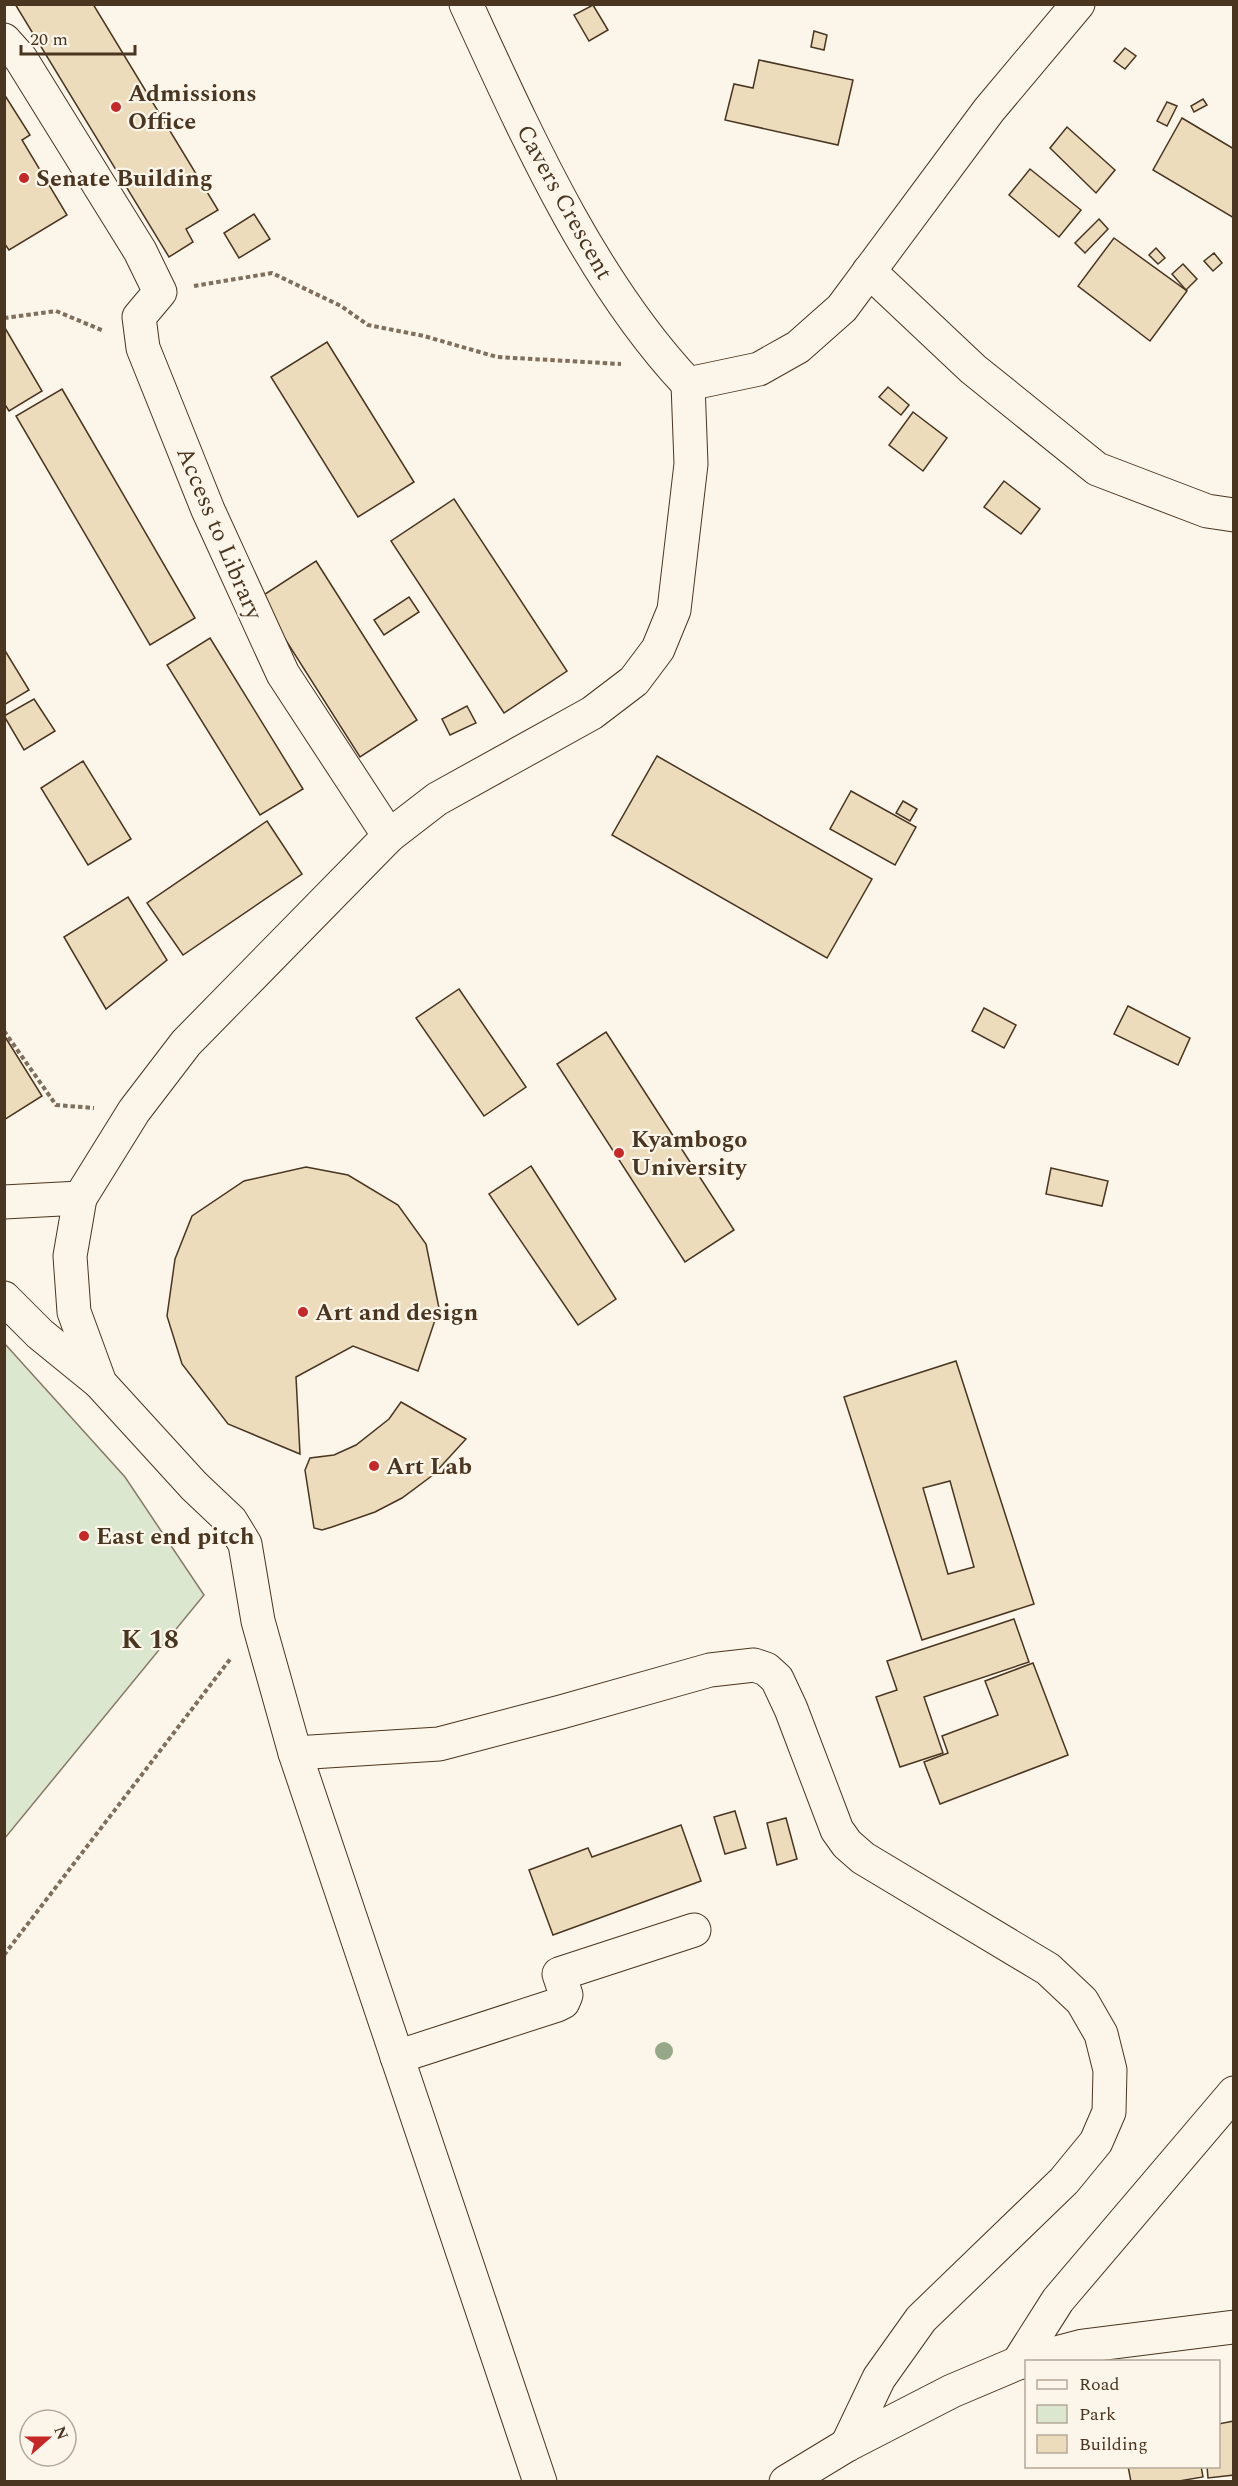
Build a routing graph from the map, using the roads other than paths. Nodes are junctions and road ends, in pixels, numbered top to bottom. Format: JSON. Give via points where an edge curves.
{"nodes":[{"id":1,"x":466,"y":4,"type":"edge"},
{"id":2,"x":1078,"y":4,"type":"edge"},
{"id":3,"x":4,"y":40,"type":"edge"},
{"id":4,"x":869,"y":271,"type":"junction"},
{"id":5,"x":679,"y":374,"type":"junction"},
{"id":6,"x":1233,"y":515,"type":"edge"},
{"id":7,"x":389,"y":836,"type":"junction"},
{"id":8,"x":80,"y":1198,"type":"junction"},
{"id":9,"x":4,"y":1202,"type":"edge"},
{"id":10,"x":4,"y":1298,"type":"edge"},
{"id":11,"x":100,"y":1383,"type":"junction"},
{"id":12,"x":295,"y":1754,"type":"junction"},
{"id":13,"x":694,"y":1930,"type":"dead end"},
{"id":14,"x":397,"y":2057,"type":"junction"},
{"id":15,"x":1233,"y":2093,"type":"edge"},
{"id":16,"x":1233,"y":2327,"type":"edge"},
{"id":17,"x":1029,"y":2360,"type":"edge"},
{"id":18,"x":1025,"y":2361,"type":"edge"},
{"id":19,"x":1018,"y":2363,"type":"junction"},
{"id":20,"x":847,"y":2445,"type":"junction"},
{"id":21,"x":540,"y":2481,"type":"edge"},
{"id":22,"x":786,"y":2481,"type":"edge"}],
"edges":[{"from":1,"to":5,"type":"street","name":"Cavers Crescent","via":[[516,112],[578,229],[618,296]]},
{"from":2,"to":4,"type":"street","via":[[989,111]]},
{"from":3,"to":7,"type":"street","name":"Access to Library","via":[[21,59],[140,251],[160,291],[139,317],[143,348],[208,510],[282,674]]},
{"from":4,"to":5,"type":"street","via":[[842,308],[798,347],[759,369]]},
{"from":4,"to":6,"type":"street","via":[[973,369],[1097,469],[1207,511]]},
{"from":5,"to":7,"type":"street","via":[[691,464],[674,610],[658,649],[634,681],[592,712],[437,799]]},
{"from":7,"to":8,"type":"street","via":[[186,1043],[134,1110]]},
{"from":8,"to":9,"type":"street"},
{"from":8,"to":11,"type":"street","via":[[70,1256],[74,1312]]},
{"from":10,"to":11,"type":"street","via":[[40,1334]]},
{"from":11,"to":12,"type":"street","via":[[231,1521],[245,1544],[258,1622]]},
{"from":12,"to":14,"type":"street"},
{"from":12,"to":20,"type":"street","via":[[439,1744],[710,1670],[754,1665],[777,1679],[792,1709],[828,1809],[847,1844],[863,1858],[1048,1969],[1082,2001],[1101,2034],[1110,2070],[1109,2112],[1096,2142],[1064,2181],[921,2319],[879,2378]]},
{"from":13,"to":14,"type":"street","via":[[559,1974],[566,1995],[557,2005]]},
{"from":14,"to":21,"type":"street"},
{"from":15,"to":19,"type":"street","via":[[1058,2300]]},
{"from":16,"to":17,"type":"street","via":[[1083,2346]]},
{"from":18,"to":19,"type":"street"},
{"from":19,"to":20,"type":"street","via":[[952,2391]]},
{"from":20,"to":22,"type":"street"}]}
